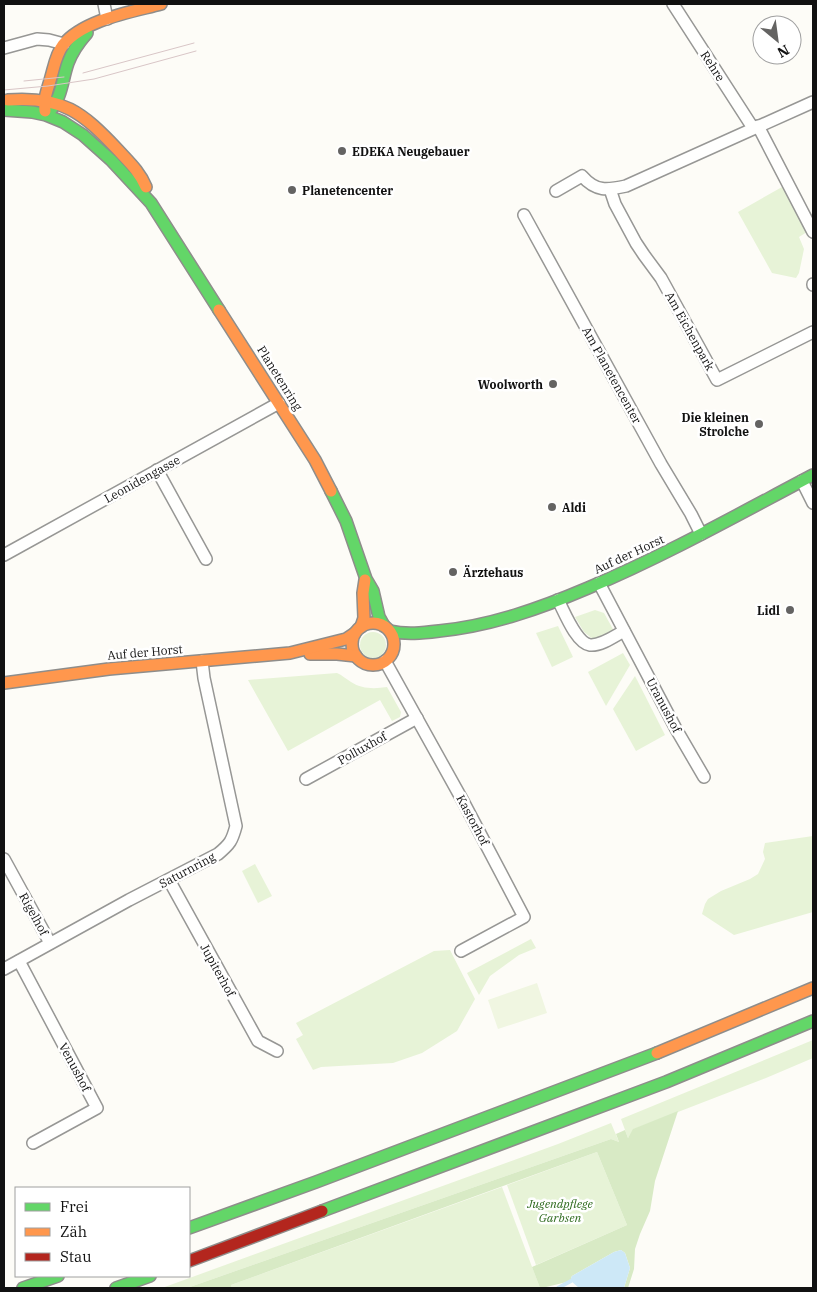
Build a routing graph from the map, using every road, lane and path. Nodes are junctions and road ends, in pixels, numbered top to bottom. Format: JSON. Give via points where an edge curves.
{"nodes":[{"id":1,"x":104,"y":4,"type":"edge"},
{"id":2,"x":161,"y":4,"type":"edge"},
{"id":3,"x":673,"y":4,"type":"edge"},
{"id":4,"x":107,"y":19,"type":"junction"},
{"id":5,"x":95,"y":24,"type":"junction"},
{"id":6,"x":64,"y":44,"type":"junction"},
{"id":7,"x":4,"y":48,"type":"edge"},
{"id":8,"x":4,"y":100,"type":"edge"},
{"id":9,"x":44,"y":100,"type":"junction"},
{"id":10,"x":813,"y":102,"type":"edge"},
{"id":11,"x":57,"y":104,"type":"junction"},
{"id":12,"x":4,"y":110,"type":"edge"},
{"id":13,"x":46,"y":115,"type":"junction"},
{"id":14,"x":755,"y":127,"type":"junction"},
{"id":15,"x":610,"y":189,"type":"junction"},
{"id":16,"x":556,"y":191,"type":"dead end"},
{"id":17,"x":151,"y":203,"type":"junction"},
{"id":18,"x":524,"y":215,"type":"dead end"},
{"id":19,"x":813,"y":232,"type":"edge"},
{"id":20,"x":813,"y":332,"type":"edge"},
{"id":21,"x":279,"y":403,"type":"junction"},
{"id":22,"x":158,"y":470,"type":"junction"},
{"id":23,"x":813,"y":475,"type":"edge"},
{"id":24,"x":802,"y":481,"type":"junction"},
{"id":25,"x":813,"y":503,"type":"edge"},
{"id":26,"x":701,"y":534,"type":"junction"},
{"id":27,"x":4,"y":555,"type":"edge"},
{"id":28,"x":206,"y":559,"type":"dead end"},
{"id":29,"x":366,"y":578,"type":"junction"},
{"id":30,"x":599,"y":583,"type":"junction"},
{"id":31,"x":558,"y":600,"type":"junction"},
{"id":32,"x":387,"y":628,"type":"junction"},
{"id":33,"x":358,"y":630,"type":"junction"},
{"id":34,"x":446,"y":631,"type":"junction"},
{"id":35,"x":624,"y":631,"type":"junction"},
{"id":36,"x":290,"y":652,"type":"junction"},
{"id":37,"x":356,"y":656,"type":"junction"},
{"id":38,"x":388,"y":658,"type":"junction"},
{"id":39,"x":202,"y":661,"type":"junction"},
{"id":40,"x":4,"y":683,"type":"edge"},
{"id":41,"x":417,"y":718,"type":"junction"},
{"id":42,"x":704,"y":777,"type":"dead end"},
{"id":43,"x":306,"y":779,"type":"dead end"},
{"id":44,"x":4,"y":859,"type":"edge"},
{"id":45,"x":169,"y":880,"type":"junction"},
{"id":46,"x":50,"y":943,"type":"junction"},
{"id":47,"x":462,"y":951,"type":"dead end"},
{"id":48,"x":19,"y":961,"type":"junction"},
{"id":49,"x":4,"y":969,"type":"edge"},
{"id":50,"x":813,"y":988,"type":"edge"},
{"id":51,"x":813,"y":1021,"type":"edge"},
{"id":52,"x":277,"y":1051,"type":"dead end"},
{"id":53,"x":33,"y":1143,"type":"dead end"},
{"id":54,"x":190,"y":1228,"type":"edge"},
{"id":55,"x":190,"y":1261,"type":"edge"},
{"id":56,"x":55,"y":1277,"type":"edge"},
{"id":57,"x":147,"y":1277,"type":"edge"},
{"id":58,"x":23,"y":1288,"type":"edge"},
{"id":59,"x":116,"y":1288,"type":"edge"}],
"edges":[{"from":1,"to":4,"type":"street"},
{"from":2,"to":4,"type":"main road"},
{"from":3,"to":14,"type":"street","name":"Rehre"},
{"from":4,"to":5,"type":"main road"},
{"from":5,"to":6,"type":"main road","via":[[76,32]]},
{"from":5,"to":11,"type":"main road","via":[[72,52]]},
{"from":6,"to":7,"type":"street","via":[[37,39]]},
{"from":6,"to":9,"type":"main road","via":[[58,53]]},
{"from":8,"to":9,"type":"main road","name":"Planetenring"},
{"from":9,"to":11,"type":"main road","name":"Planetenring"},
{"from":9,"to":13,"type":"main road"},
{"from":10,"to":14,"type":"street"},
{"from":11,"to":13,"type":"main road"},
{"from":11,"to":17,"type":"main road","name":"Planetenring","via":[[81,115],[100,130],[144,182]]},
{"from":12,"to":13,"type":"main road","name":"Planetenring"},
{"from":13,"to":17,"type":"main road","name":"Planetenring","via":[[83,135]]},
{"from":14,"to":15,"type":"street","via":[[626,186]]},
{"from":14,"to":19,"type":"street"},
{"from":15,"to":16,"type":"street","via":[[589,184],[582,176]]},
{"from":15,"to":20,"type":"street","name":"Am Eichenpark","via":[[636,243],[661,278],[717,380]]},
{"from":17,"to":21,"type":"main road","name":"Planetenring"},
{"from":18,"to":26,"type":"street","name":"Am Planetencenter"},
{"from":21,"to":22,"type":"street","name":"Leonidengasse"},
{"from":21,"to":29,"type":"main road","name":"Planetenring","via":[[334,497]]},
{"from":22,"to":27,"type":"street","name":"Leonidengasse"},
{"from":22,"to":28,"type":"street"},
{"from":23,"to":24,"type":"main road","name":"Auf der Horst"},
{"from":24,"to":25,"type":"street"},
{"from":24,"to":26,"type":"main road","name":"Auf der Horst"},
{"from":26,"to":30,"type":"main road","name":"Auf der Horst"},
{"from":29,"to":32,"type":"main road","name":"Planetenring","via":[[379,616]]},
{"from":29,"to":33,"type":"main road","name":"Planetenring","via":[[364,618]]},
{"from":30,"to":31,"type":"main road","name":"Auf der Horst"},
{"from":30,"to":35,"type":"street","name":"Uranushof"},
{"from":31,"to":34,"type":"main road","name":"Auf der Horst","via":[[506,618]]},
{"from":31,"to":35,"type":"street","via":[[575,632],[589,645]]},
{"from":32,"to":33,"type":"main road","via":[[376,623]]},
{"from":32,"to":34,"type":"main road","name":"Auf der Horst","via":[[398,634]]},
{"from":32,"to":38,"type":"main road","via":[[394,639]]},
{"from":33,"to":36,"type":"main road","name":"Auf der Horst","via":[[346,639]]},
{"from":33,"to":37,"type":"main road","via":[[352,641]]},
{"from":34,"to":38,"type":"main road","name":"Auf der Horst"},
{"from":35,"to":42,"type":"street","name":"Uranushof"},
{"from":36,"to":37,"type":"main road","name":"Auf der Horst"},
{"from":36,"to":39,"type":"main road","name":"Auf der Horst"},
{"from":37,"to":38,"type":"main road","via":[[370,665]]},
{"from":38,"to":41,"type":"street","name":"Kastorhof"},
{"from":39,"to":40,"type":"main road","name":"Auf der Horst"},
{"from":39,"to":45,"type":"street","name":"Saturnring","via":[[236,826],[228,846]]},
{"from":41,"to":43,"type":"street","name":"Polluxhof"},
{"from":41,"to":47,"type":"street","name":"Kastorhof","via":[[524,917]]},
{"from":44,"to":46,"type":"street","name":"Rigelhof"},
{"from":45,"to":46,"type":"street","name":"Saturnring"},
{"from":45,"to":52,"type":"street","name":"Jupiterhof","via":[[258,1041]]},
{"from":46,"to":48,"type":"street","name":"Saturnring"},
{"from":48,"to":49,"type":"street","name":"Saturnring"},
{"from":48,"to":53,"type":"street","name":"Venushof","via":[[97,1108]]},
{"from":50,"to":54,"type":"main road","via":[[650,1056]]},
{"from":51,"to":55,"type":"main road","via":[[666,1082]]},
{"from":56,"to":58,"type":"main road"},
{"from":57,"to":59,"type":"main road"}]}
